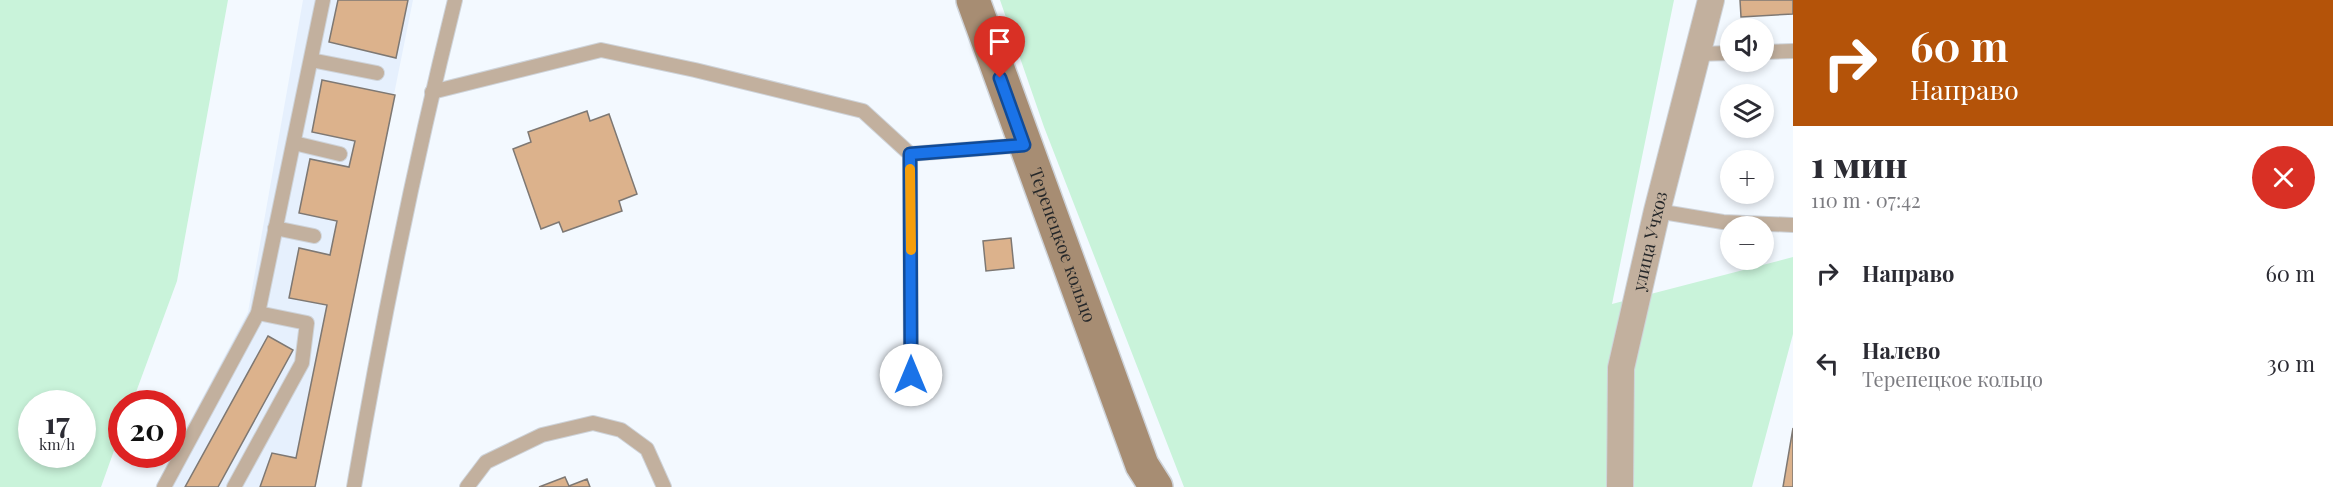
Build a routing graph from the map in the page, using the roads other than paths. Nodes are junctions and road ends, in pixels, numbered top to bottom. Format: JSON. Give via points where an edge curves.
{"nodes":[{"id":1,"x":323,"y":0,"type":"edge"},
{"id":2,"x":455,"y":0,"type":"edge"},
{"id":3,"x":973,"y":0,"type":"edge"},
{"id":4,"x":1710,"y":0,"type":"edge"},
{"id":5,"x":1793,"y":51,"type":"edge"},
{"id":6,"x":1774,"y":52,"type":"edge"},
{"id":7,"x":1720,"y":53,"type":"edge"},
{"id":8,"x":1698,"y":54,"type":"junction"},
{"id":9,"x":311,"y":60,"type":"junction"},
{"id":10,"x":377,"y":73,"type":"dead end"},
{"id":11,"x":432,"y":92,"type":"junction"},
{"id":12,"x":294,"y":143,"type":"junction"},
{"id":13,"x":1024,"y":145,"type":"junction"},
{"id":14,"x":340,"y":154,"type":"dead end"},
{"id":15,"x":910,"y":154,"type":"junction"},
{"id":16,"x":1657,"y":211,"type":"junction"},
{"id":17,"x":1793,"y":225,"type":"edge"},
{"id":18,"x":275,"y":228,"type":"junction"},
{"id":19,"x":314,"y":236,"type":"dead end"},
{"id":20,"x":258,"y":313,"type":"junction"},
{"id":21,"x":911,"y":375,"type":"dead end"},
{"id":22,"x":164,"y":487,"type":"edge"},
{"id":23,"x":234,"y":487,"type":"edge"},
{"id":24,"x":354,"y":487,"type":"edge"},
{"id":25,"x":467,"y":487,"type":"edge"},
{"id":26,"x":664,"y":487,"type":"edge"},
{"id":27,"x":1156,"y":487,"type":"edge"},
{"id":28,"x":1620,"y":487,"type":"edge"}],
"edges":[{"from":1,"to":9,"type":"lane"},
{"from":2,"to":11,"type":"lane"},
{"from":3,"to":13,"type":"street","name":"Терепецкое кольцо"},
{"from":4,"to":8,"type":"street","name":"улица Учхоз"},
{"from":5,"to":6,"type":"lane"},
{"from":7,"to":8,"type":"lane"},
{"from":8,"to":16,"type":"street","name":"улица Учхоз"},
{"from":9,"to":10,"type":"lane"},
{"from":9,"to":12,"type":"lane"},
{"from":11,"to":15,"type":"lane","via":[[601,50],[863,111]]},
{"from":11,"to":24,"type":"lane","via":[[382,327]]},
{"from":12,"to":14,"type":"lane"},
{"from":12,"to":18,"type":"lane"},
{"from":13,"to":15,"type":"lane"},
{"from":13,"to":27,"type":"street","name":"Терепецкое кольцо","via":[[1142,465]]},
{"from":15,"to":21,"type":"lane"},
{"from":16,"to":17,"type":"lane","via":[[1723,222]]},
{"from":16,"to":28,"type":"street","name":"улица Учхоз","via":[[1621,368]]},
{"from":18,"to":19,"type":"lane"},
{"from":18,"to":20,"type":"lane"},
{"from":20,"to":22,"type":"lane"},
{"from":20,"to":23,"type":"lane","via":[[307,323],[302,363]]},
{"from":25,"to":26,"type":"lane","via":[[486,462],[542,435],[593,423],[621,430],[647,449]]}]}
